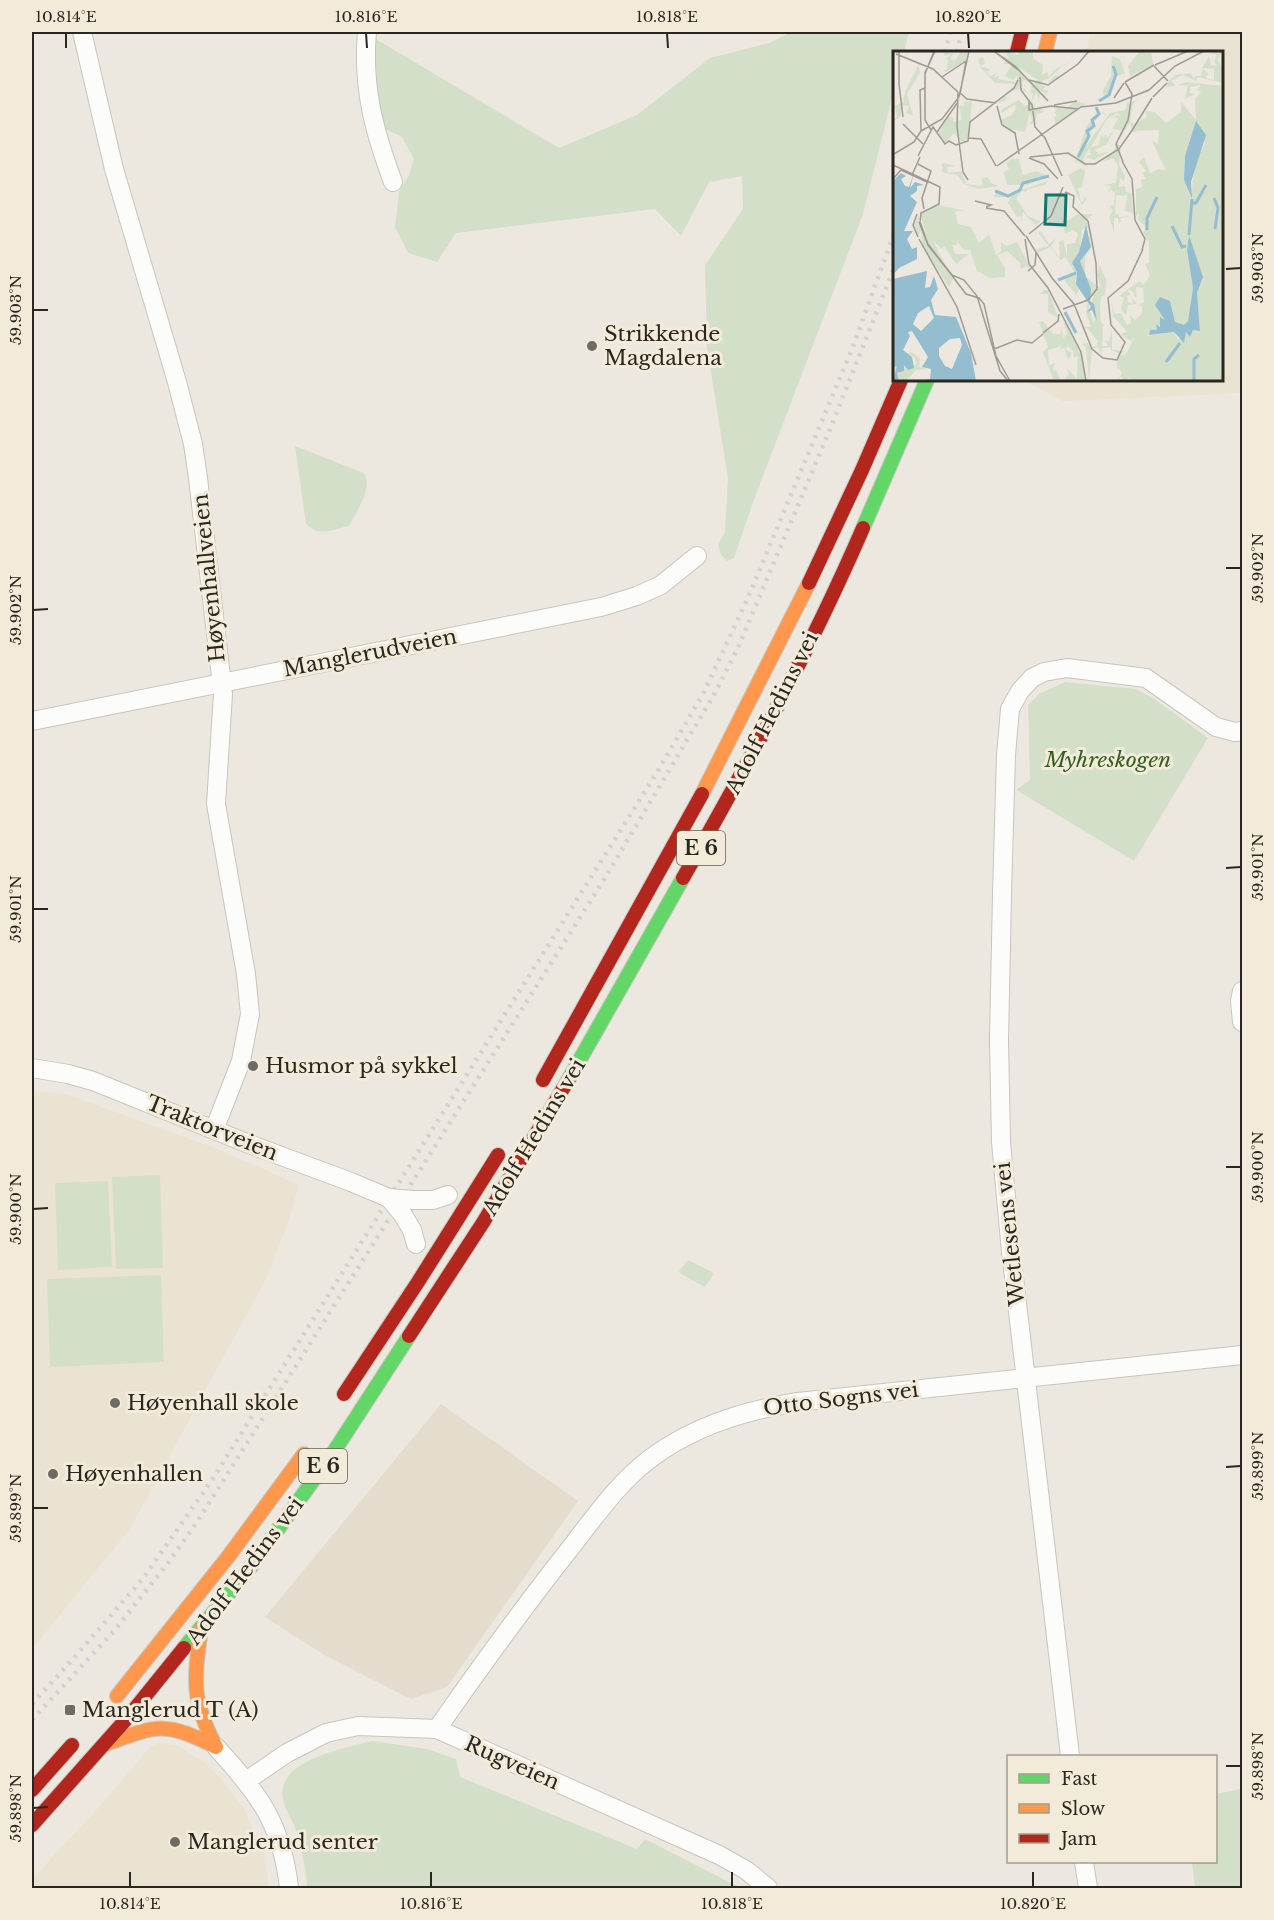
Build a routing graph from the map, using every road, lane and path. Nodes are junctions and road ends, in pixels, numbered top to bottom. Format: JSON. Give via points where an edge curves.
{"nodes":[{"id":1,"x":82,"y":32,"type":"edge"},
{"id":2,"x":367,"y":32,"type":"edge"},
{"id":3,"x":1022,"y":32,"type":"edge"},
{"id":4,"x":1050,"y":32,"type":"edge"},
{"id":5,"x":1017,"y":51,"type":"edge"},
{"id":6,"x":1045,"y":51,"type":"edge"},
{"id":7,"x":393,"y":182,"type":"dead end"},
{"id":8,"x":901,"y":381,"type":"edge"},
{"id":9,"x":927,"y":381,"type":"edge"},
{"id":10,"x":697,"y":556,"type":"dead end"},
{"id":11,"x":221,"y":682,"type":"junction"},
{"id":12,"x":32,"y":721,"type":"edge"},
{"id":13,"x":1242,"y":731,"type":"edge"},
{"id":14,"x":1242,"y":991,"type":"edge"},
{"id":15,"x":1242,"y":1022,"type":"edge"},
{"id":16,"x":32,"y":1068,"type":"edge"},
{"id":17,"x":538,"y":1088,"type":"dead end"},
{"id":18,"x":214,"y":1130,"type":"junction"},
{"id":19,"x":505,"y":1143,"type":"dead end"},
{"id":20,"x":481,"y":1181,"type":"junction"},
{"id":21,"x":448,"y":1196,"type":"joint"},
{"id":22,"x":408,"y":1208,"type":"junction"},
{"id":23,"x":416,"y":1244,"type":"joint"},
{"id":24,"x":418,"y":1282,"type":"junction"},
{"id":25,"x":1242,"y":1355,"type":"edge"},
{"id":26,"x":1025,"y":1377,"type":"junction"},
{"id":27,"x":338,"y":1404,"type":"dead end"},
{"id":28,"x":313,"y":1442,"type":"dead end"},
{"id":29,"x":201,"y":1629,"type":"junction"},
{"id":30,"x":108,"y":1705,"type":"dead end"},
{"id":31,"x":437,"y":1729,"type":"junction"},
{"id":32,"x":78,"y":1739,"type":"dead end"},
{"id":33,"x":103,"y":1745,"type":"junction"},
{"id":34,"x":216,"y":1747,"type":"junction"},
{"id":35,"x":1070,"y":1755,"type":"edge"},
{"id":36,"x":246,"y":1780,"type":"junction"},
{"id":37,"x":32,"y":1791,"type":"edge"},
{"id":38,"x":32,"y":1825,"type":"edge"},
{"id":39,"x":1084,"y":1863,"type":"edge"},
{"id":40,"x":289,"y":1888,"type":"edge"},
{"id":41,"x":768,"y":1888,"type":"edge"},
{"id":42,"x":1088,"y":1888,"type":"edge"}],
"edges":[{"from":1,"to":11,"type":"street","name":"Høyenhallveien","via":[[114,169],[193,444]]},
{"from":2,"to":7,"type":"street","via":[[367,85],[373,124]]},
{"from":3,"to":5,"type":"highway"},
{"from":4,"to":6,"type":"highway"},
{"from":8,"to":17,"type":"highway","name":"Adolf Hedins vei","number":"E 6","via":[[765,676]]},
{"from":9,"to":29,"type":"highway","name":"Adolf Hedins vei","number":"E 6","via":[[851,556],[787,686],[735,787],[576,1067],[384,1376],[292,1511]]},
{"from":10,"to":11,"type":"street","name":"Manglerudveien","via":[[661,585],[601,607]]},
{"from":11,"to":12,"type":"street","name":"Manglerudveien"},
{"from":11,"to":18,"type":"street","name":"Høyenhallveien","via":[[216,804],[250,1014],[241,1061]]},
{"from":13,"to":26,"type":"street","name":"Wetlesens vei","via":[[1216,728],[1146,678],[1067,668],[1032,678],[1010,709],[999,1041],[1001,1142]]},
{"from":14,"to":15,"type":"street"},
{"from":16,"to":18,"type":"street","name":"Traktorveien","via":[[93,1081]]},
{"from":18,"to":22,"type":"street","name":"Traktorveien","bridge":true},
{"from":19,"to":20,"type":"highway","name":"Adolf Hedins vei"},
{"from":20,"to":21,"type":"highway"},
{"from":20,"to":24,"type":"highway","name":"Adolf Hedins vei"},
{"from":21,"to":22,"type":"street"},
{"from":22,"to":23,"type":"street","name":"Traktorveien"},
{"from":23,"to":24,"type":"highway"},
{"from":24,"to":27,"type":"highway","name":"Adolf Hedins vei"},
{"from":25,"to":26,"type":"street","name":"Otto Sogns vei"},
{"from":26,"to":31,"type":"street","name":"Otto Sogns vei","via":[[769,1406],[714,1423],[669,1446],[614,1493],[531,1597]]},
{"from":26,"to":35,"type":"street","name":"Wetlesens vei"},
{"from":28,"to":30,"type":"highway","name":"Adolf Hedins vei","number":"E 6","via":[[228,1557]]},
{"from":29,"to":33,"type":"highway","name":"Adolf Hedins vei","number":"E 6"},
{"from":29,"to":34,"type":"highway","via":[[195,1686],[199,1710]]},
{"from":31,"to":36,"type":"street","name":"Rugveien","via":[[358,1726],[326,1733]]},
{"from":31,"to":41,"type":"street","name":"Rugveien","via":[[719,1855]]},
{"from":32,"to":37,"type":"highway"},
{"from":33,"to":34,"type":"highway","number":"E 6","via":[[160,1726],[181,1730]]},
{"from":33,"to":38,"type":"highway","name":"Adolf Hedins vei","number":"E 6"},
{"from":34,"to":36,"type":"street"},
{"from":36,"to":40,"type":"street","via":[[278,1833]]},
{"from":39,"to":42,"type":"street"}]}
